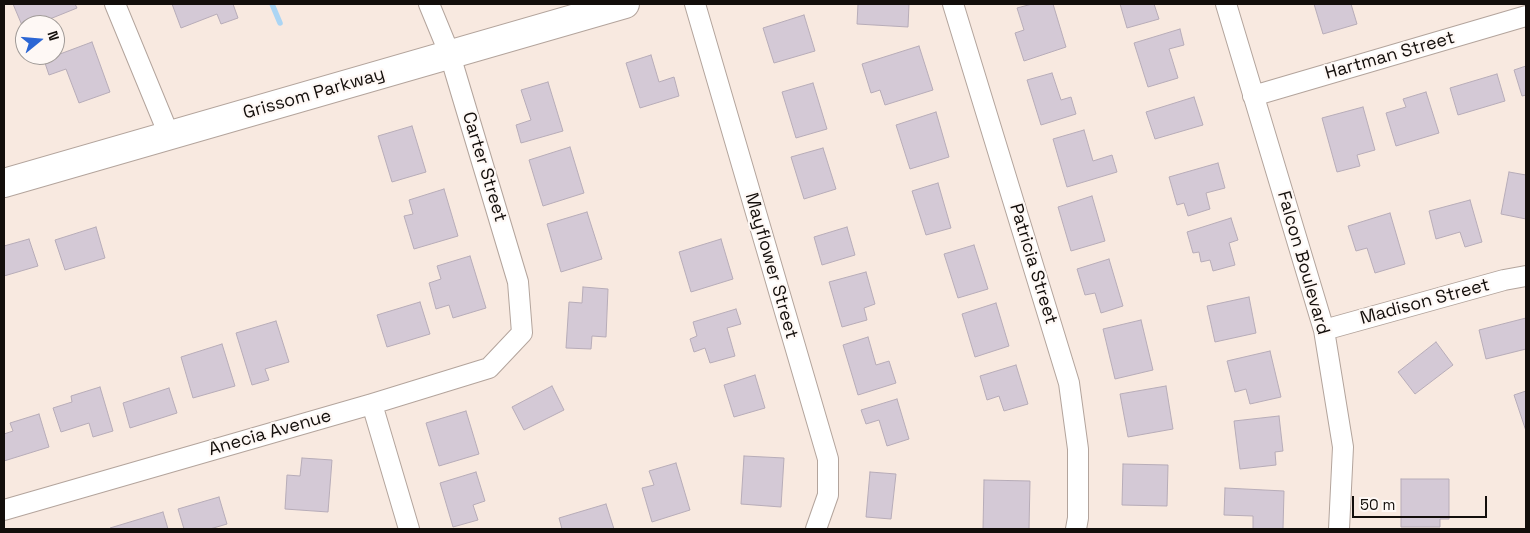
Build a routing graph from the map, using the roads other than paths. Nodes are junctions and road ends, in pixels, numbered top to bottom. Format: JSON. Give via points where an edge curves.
{"nodes":[{"id":1,"x":115,"y":4,"type":"edge"},
{"id":2,"x":429,"y":4,"type":"edge"},
{"id":3,"x":625,"y":4,"type":"edge"},
{"id":4,"x":695,"y":4,"type":"edge"},
{"id":5,"x":953,"y":4,"type":"edge"},
{"id":6,"x":1226,"y":4,"type":"edge"},
{"id":7,"x":1526,"y":16,"type":"edge"},
{"id":8,"x":450,"y":55,"type":"junction"},
{"id":9,"x":1253,"y":96,"type":"junction"},
{"id":10,"x":169,"y":135,"type":"junction"},
{"id":11,"x":4,"y":183,"type":"edge"},
{"id":12,"x":1526,"y":276,"type":"edge"},
{"id":13,"x":1324,"y":330,"type":"junction"},
{"id":14,"x":522,"y":333,"type":"joint"},
{"id":15,"x":372,"y":404,"type":"junction"},
{"id":16,"x":4,"y":510,"type":"edge"},
{"id":17,"x":409,"y":529,"type":"edge"},
{"id":18,"x":816,"y":529,"type":"edge"},
{"id":19,"x":1076,"y":529,"type":"edge"},
{"id":20,"x":1339,"y":529,"type":"edge"}],
"edges":[{"from":1,"to":10,"type":"street"},
{"from":2,"to":8,"type":"street","name":"Carter Street"},
{"from":3,"to":8,"type":"main road","name":"Grissom Parkway"},
{"from":4,"to":18,"type":"street","name":"Mayflower Street","via":[[828,459],[828,495]]},
{"from":5,"to":19,"type":"street","name":"Patricia Street","via":[[1069,383],[1078,449]]},
{"from":6,"to":9,"type":"street","name":"Falcon Boulevard"},
{"from":7,"to":9,"type":"street","name":"Hartman Street"},
{"from":8,"to":10,"type":"main road","name":"Grissom Parkway"},
{"from":8,"to":14,"type":"street","name":"Carter Street","via":[[518,282]]},
{"from":9,"to":13,"type":"street","name":"Falcon Boulevard"},
{"from":10,"to":11,"type":"main road","name":"Grissom Parkway"},
{"from":12,"to":13,"type":"street","name":"Madison Street"},
{"from":13,"to":20,"type":"street","name":"Falcon Boulevard","via":[[1343,447]]},
{"from":14,"to":15,"type":"street","name":"Anecia Avenue","via":[[489,368]]},
{"from":15,"to":16,"type":"street","name":"Anecia Avenue"},
{"from":15,"to":17,"type":"street"}]}
